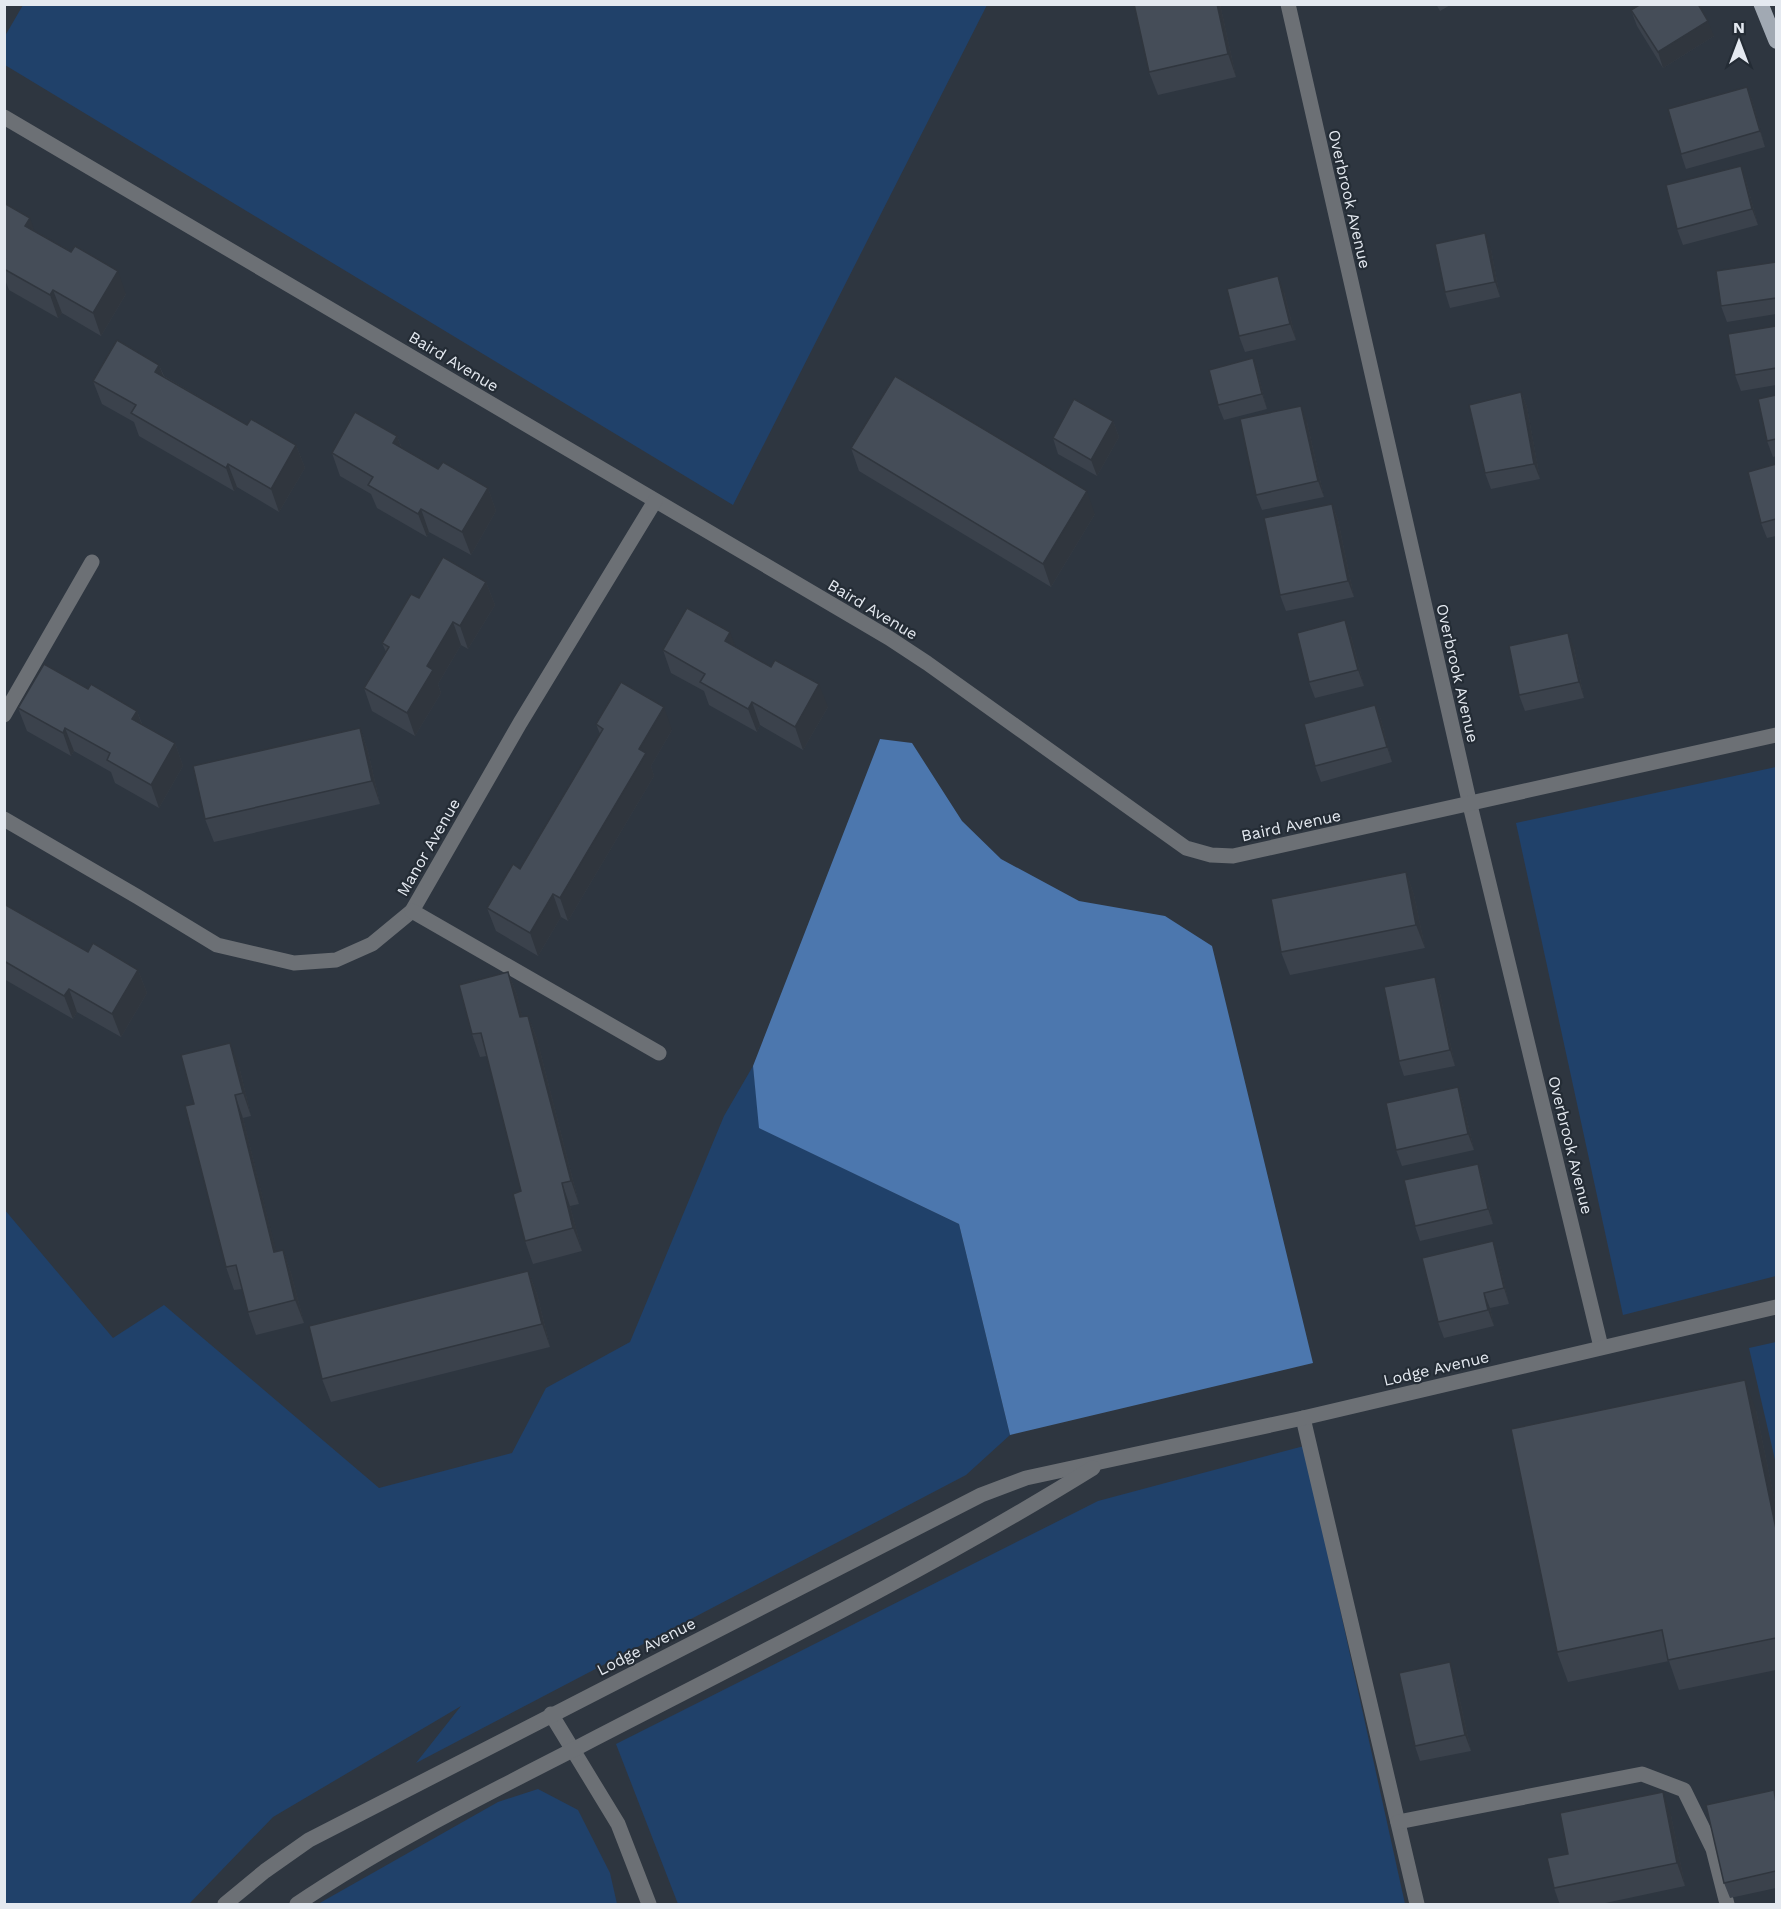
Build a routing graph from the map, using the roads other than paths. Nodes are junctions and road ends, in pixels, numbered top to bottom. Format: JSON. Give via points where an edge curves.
{"nodes":[{"id":1,"x":1288,"y":4,"type":"edge"},
{"id":2,"x":1761,"y":4,"type":"edge"},
{"id":3,"x":1776,"y":41,"type":"edge"},
{"id":4,"x":4,"y":117,"type":"edge"},
{"id":5,"x":655,"y":501,"type":"junction"},
{"id":6,"x":92,"y":562,"type":"dead end"},
{"id":7,"x":4,"y":714,"type":"edge"},
{"id":8,"x":1776,"y":735,"type":"edge"},
{"id":9,"x":1470,"y":804,"type":"junction"},
{"id":10,"x":4,"y":819,"type":"edge"},
{"id":11,"x":412,"y":910,"type":"junction"},
{"id":12,"x":659,"y":1053,"type":"dead end"},
{"id":13,"x":1776,"y":1307,"type":"edge"},
{"id":14,"x":1601,"y":1347,"type":"junction"},
{"id":15,"x":1303,"y":1418,"type":"junction"},
{"id":16,"x":1103,"y":1461,"type":"junction"},
{"id":17,"x":551,"y":1714,"type":"junction"},
{"id":18,"x":573,"y":1750,"type":"junction"},
{"id":19,"x":1398,"y":1822,"type":"junction"},
{"id":20,"x":225,"y":1905,"type":"edge"},
{"id":21,"x":297,"y":1905,"type":"edge"},
{"id":22,"x":649,"y":1905,"type":"edge"},
{"id":23,"x":1417,"y":1905,"type":"edge"},
{"id":24,"x":1726,"y":1905,"type":"edge"}],
"edges":[{"from":1,"to":9,"type":"street","name":"Overbrook Avenue"},
{"from":2,"to":3,"type":"main road"},
{"from":4,"to":5,"type":"street","name":"Baird Avenue"},
{"from":5,"to":9,"type":"street","name":"Baird Avenue","via":[[908,651],[1186,848],[1233,856]]},
{"from":5,"to":11,"type":"street","name":"Manor Avenue"},
{"from":6,"to":7,"type":"street"},
{"from":8,"to":9,"type":"street","name":"Baird Avenue"},
{"from":9,"to":14,"type":"street","name":"Overbrook Avenue"},
{"from":10,"to":11,"type":"street","name":"Manor Avenue","via":[[217,945],[254,955],[294,963],[336,960],[372,944]]},
{"from":11,"to":12,"type":"street"},
{"from":13,"to":14,"type":"street","name":"Lodge Avenue"},
{"from":14,"to":15,"type":"street","name":"Lodge Avenue"},
{"from":15,"to":16,"type":"street","name":"Lodge Avenue"},
{"from":15,"to":19,"type":"street"},
{"from":16,"to":17,"type":"street","name":"Lodge Avenue","via":[[1026,1478],[981,1495]]},
{"from":16,"to":18,"type":"street","name":"Lodge Avenue","via":[[911,1574]]},
{"from":17,"to":18,"type":"street"},
{"from":17,"to":20,"type":"street","name":"Lodge Avenue","via":[[309,1840]]},
{"from":18,"to":21,"type":"street","name":"Lodge Avenue","via":[[441,1817]]},
{"from":18,"to":22,"type":"street","via":[[618,1824]]},
{"from":19,"to":23,"type":"street"},
{"from":19,"to":24,"type":"street","via":[[1642,1774],[1684,1790],[1713,1849]]}]}
